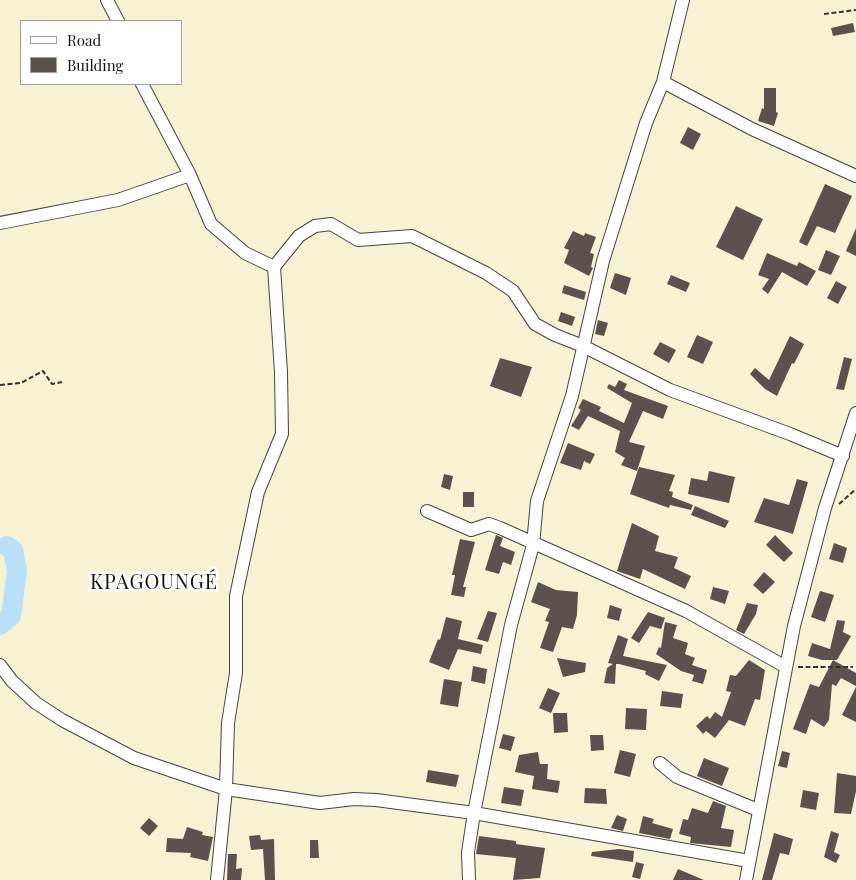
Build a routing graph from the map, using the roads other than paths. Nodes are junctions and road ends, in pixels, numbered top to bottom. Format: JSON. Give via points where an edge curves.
{"nodes":[{"id":1,"x":107,"y":0,"type":"edge"},
{"id":2,"x":683,"y":0,"type":"edge"},
{"id":3,"x":117,"y":20,"type":"edge"},
{"id":4,"x":663,"y":82,"type":"junction"},
{"id":5,"x":143,"y":85,"type":"edge"},
{"id":6,"x":190,"y":176,"type":"junction"},
{"id":7,"x":856,"y":176,"type":"edge"},
{"id":8,"x":0,"y":223,"type":"edge"},
{"id":9,"x":274,"y":267,"type":"junction"},
{"id":10,"x":584,"y":346,"type":"junction"},
{"id":11,"x":856,"y":413,"type":"edge"},
{"id":12,"x":854,"y":429,"type":"edge"},
{"id":13,"x":842,"y":456,"type":"junction"},
{"id":14,"x":427,"y":511,"type":"dead end"},
{"id":15,"x":533,"y":545,"type":"junction"},
{"id":16,"x":0,"y":665,"type":"edge"},
{"id":17,"x":786,"y":666,"type":"junction"},
{"id":18,"x":660,"y":763,"type":"dead end"},
{"id":19,"x":226,"y":788,"type":"junction"},
{"id":20,"x":758,"y":810,"type":"junction"},
{"id":21,"x":474,"y":813,"type":"junction"},
{"id":22,"x":749,"y":861,"type":"junction"},
{"id":23,"x":217,"y":880,"type":"edge"},
{"id":24,"x":469,"y":880,"type":"edge"},
{"id":25,"x":746,"y":880,"type":"edge"}],
"edges":[{"from":1,"to":3,"type":"street"},
{"from":2,"to":4,"type":"street"},
{"from":4,"to":7,"type":"street","via":[[752,129]]},
{"from":4,"to":10,"type":"street","via":[[612,231]]},
{"from":5,"to":6,"type":"street"},
{"from":6,"to":8,"type":"street","via":[[118,200]]},
{"from":6,"to":9,"type":"street","via":[[211,224],[245,253]]},
{"from":9,"to":10,"type":"street","via":[[299,236],[315,226],[330,224],[358,240],[412,236],[486,273],[513,291],[535,324]]},
{"from":9,"to":19,"type":"street","via":[[282,434],[258,492],[236,596],[236,672],[228,723]]},
{"from":10,"to":13,"type":"street","via":[[670,390]]},
{"from":10,"to":15,"type":"street","via":[[572,396],[537,501]]},
{"from":11,"to":12,"type":"street"},
{"from":12,"to":13,"type":"street"},
{"from":13,"to":17,"type":"street","via":[[794,626]]},
{"from":14,"to":15,"type":"street","via":[[471,530],[489,524]]},
{"from":15,"to":17,"type":"street","via":[[686,611]]},
{"from":15,"to":21,"type":"street","via":[[511,625]]},
{"from":16,"to":19,"type":"street","via":[[36,703],[62,720],[134,758]]},
{"from":17,"to":20,"type":"street"},
{"from":18,"to":20,"type":"street","via":[[694,786]]},
{"from":19,"to":21,"type":"street","via":[[320,803],[376,800]]},
{"from":19,"to":23,"type":"street"},
{"from":20,"to":22,"type":"street"},
{"from":21,"to":22,"type":"street"},
{"from":21,"to":24,"type":"street","via":[[468,852]]},
{"from":22,"to":25,"type":"street"}]}
